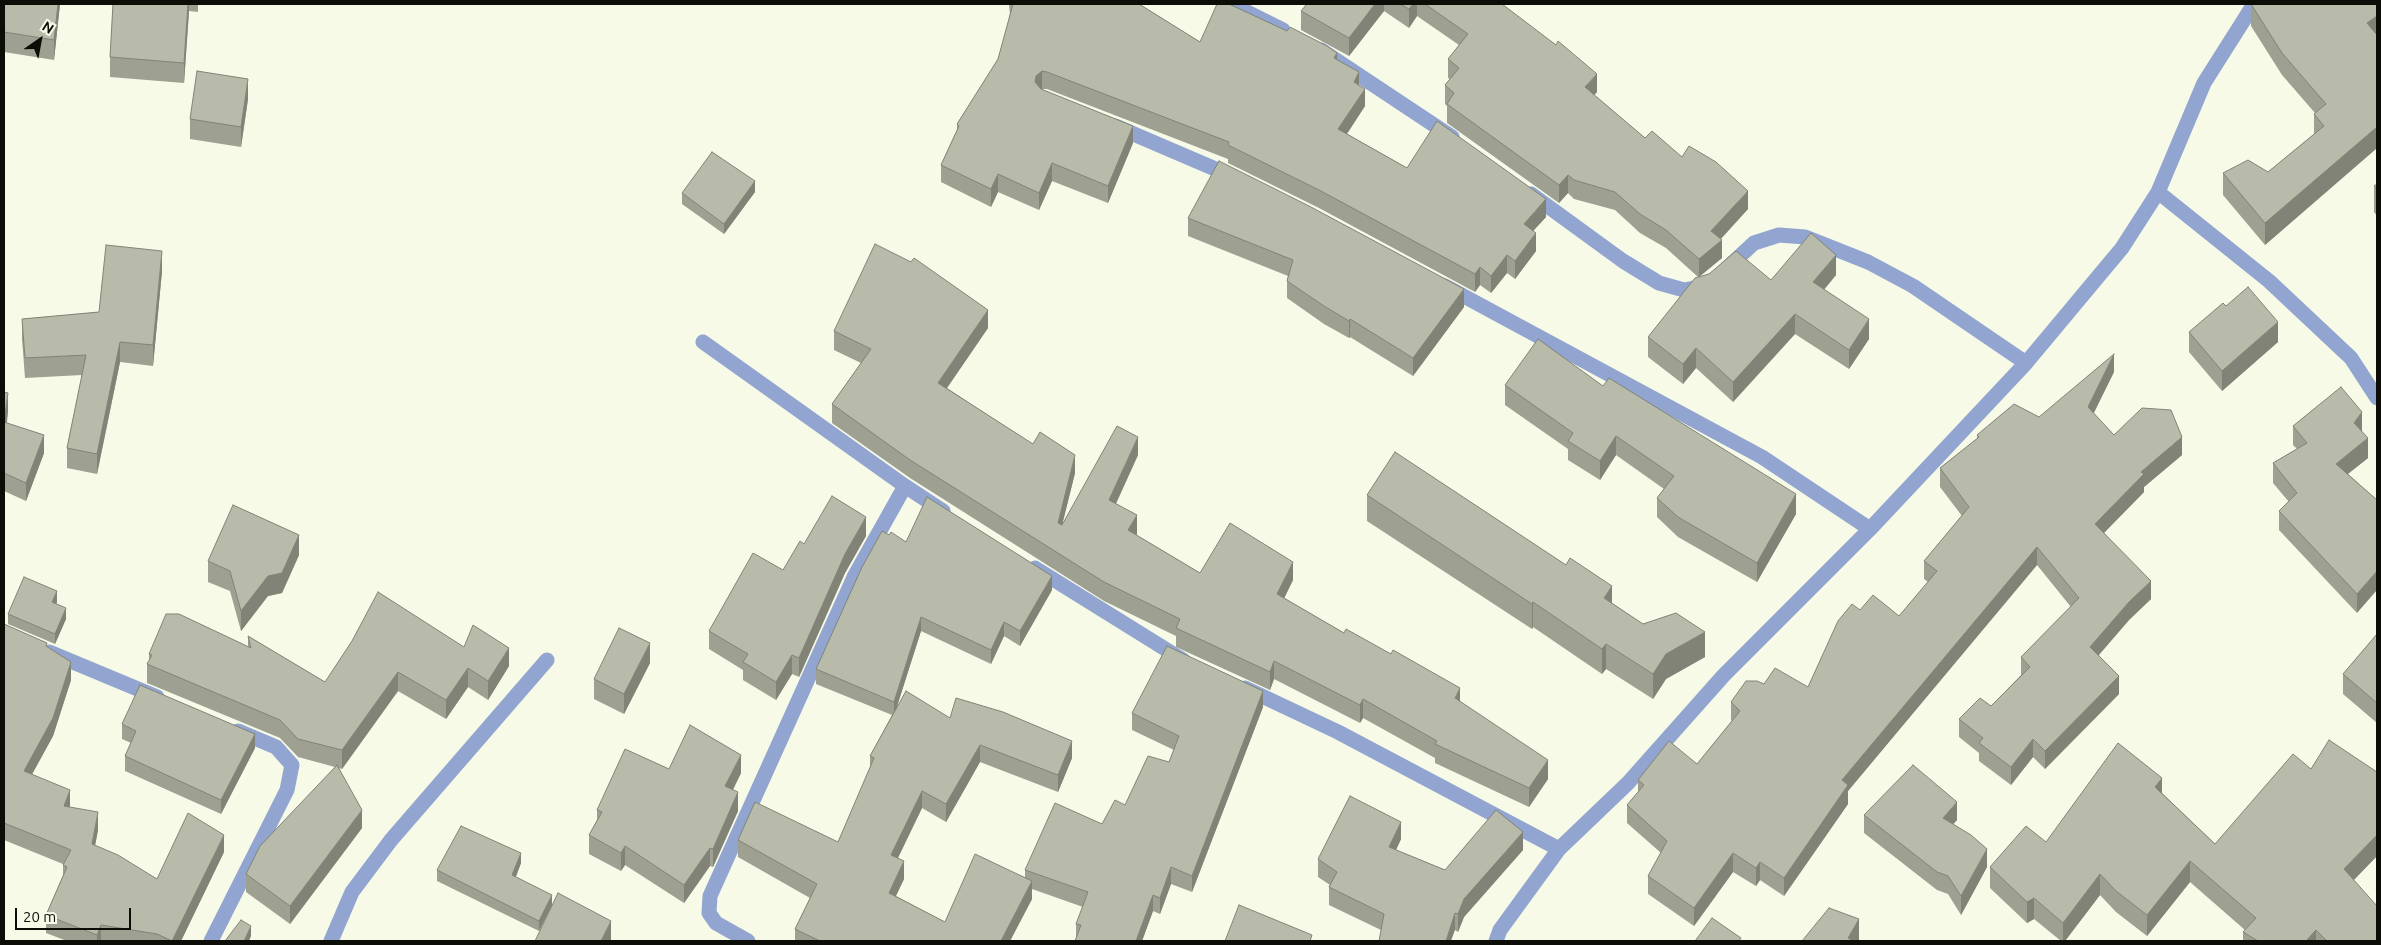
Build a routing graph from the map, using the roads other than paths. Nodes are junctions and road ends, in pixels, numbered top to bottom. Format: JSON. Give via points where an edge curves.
{"nodes":[{"id":1,"x":1231,"y":4,"type":"edge"},
{"id":2,"x":2254,"y":4,"type":"edge"},
{"id":3,"x":1098,"y":119,"type":"edge"},
{"id":4,"x":1463,"y":145,"type":"edge"},
{"id":5,"x":1247,"y":183,"type":"edge"},
{"id":6,"x":1519,"y":186,"type":"edge"},
{"id":7,"x":2158,"y":192,"type":"junction"},
{"id":8,"x":1429,"y":277,"type":"edge"},
{"id":9,"x":704,"y":342,"type":"dead end"},
{"id":10,"x":2026,"y":363,"type":"junction"},
{"id":11,"x":2377,"y":398,"type":"edge"},
{"id":12,"x":904,"y":486,"type":"junction"},
{"id":13,"x":955,"y":518,"type":"edge"},
{"id":14,"x":1870,"y":529,"type":"junction"},
{"id":15,"x":1022,"y":560,"type":"edge"},
{"id":16,"x":31,"y":644,"type":"edge"},
{"id":17,"x":548,"y":660,"type":"dead end"},
{"id":18,"x":1198,"y":667,"type":"edge"},
{"id":19,"x":1233,"y":683,"type":"edge"},
{"id":20,"x":167,"y":702,"type":"edge"},
{"id":21,"x":221,"y":724,"type":"edge"},
{"id":22,"x":1559,"y":848,"type":"junction"},
{"id":23,"x":212,"y":941,"type":"edge"},
{"id":24,"x":331,"y":941,"type":"edge"},
{"id":25,"x":748,"y":941,"type":"edge"},
{"id":26,"x":1496,"y":941,"type":"edge"}],
"edges":[{"from":1,"to":4,"type":"street","via":[[1332,56]]},
{"from":2,"to":7,"type":"street","via":[[2204,83]]},
{"from":3,"to":5,"type":"street","via":[[1205,162]]},
{"from":6,"to":10,"type":"street","via":[[1623,261],[1659,283],[1684,290],[1703,286],[1754,243],[1779,235],[1805,237],[1868,262],[1913,286]]},
{"from":7,"to":10,"type":"street","via":[[2122,248]]},
{"from":7,"to":11,"type":"street","via":[[2276,287],[2351,358]]},
{"from":8,"to":14,"type":"street","via":[[1762,456]]},
{"from":9,"to":12,"type":"street"},
{"from":10,"to":14,"type":"street"},
{"from":12,"to":13,"type":"street"},
{"from":12,"to":25,"type":"street","via":[[854,577],[710,896],[709,913],[716,923]]},
{"from":14,"to":22,"type":"street","via":[[1724,675],[1628,783]]},
{"from":15,"to":18,"type":"street"},
{"from":16,"to":20,"type":"street"},
{"from":17,"to":24,"type":"street","via":[[391,840],[352,892]]},
{"from":19,"to":22,"type":"street","via":[[1338,732]]},
{"from":21,"to":23,"type":"street","via":[[276,747],[292,765],[287,790]]},
{"from":22,"to":26,"type":"street","via":[[1500,930]]}]}
